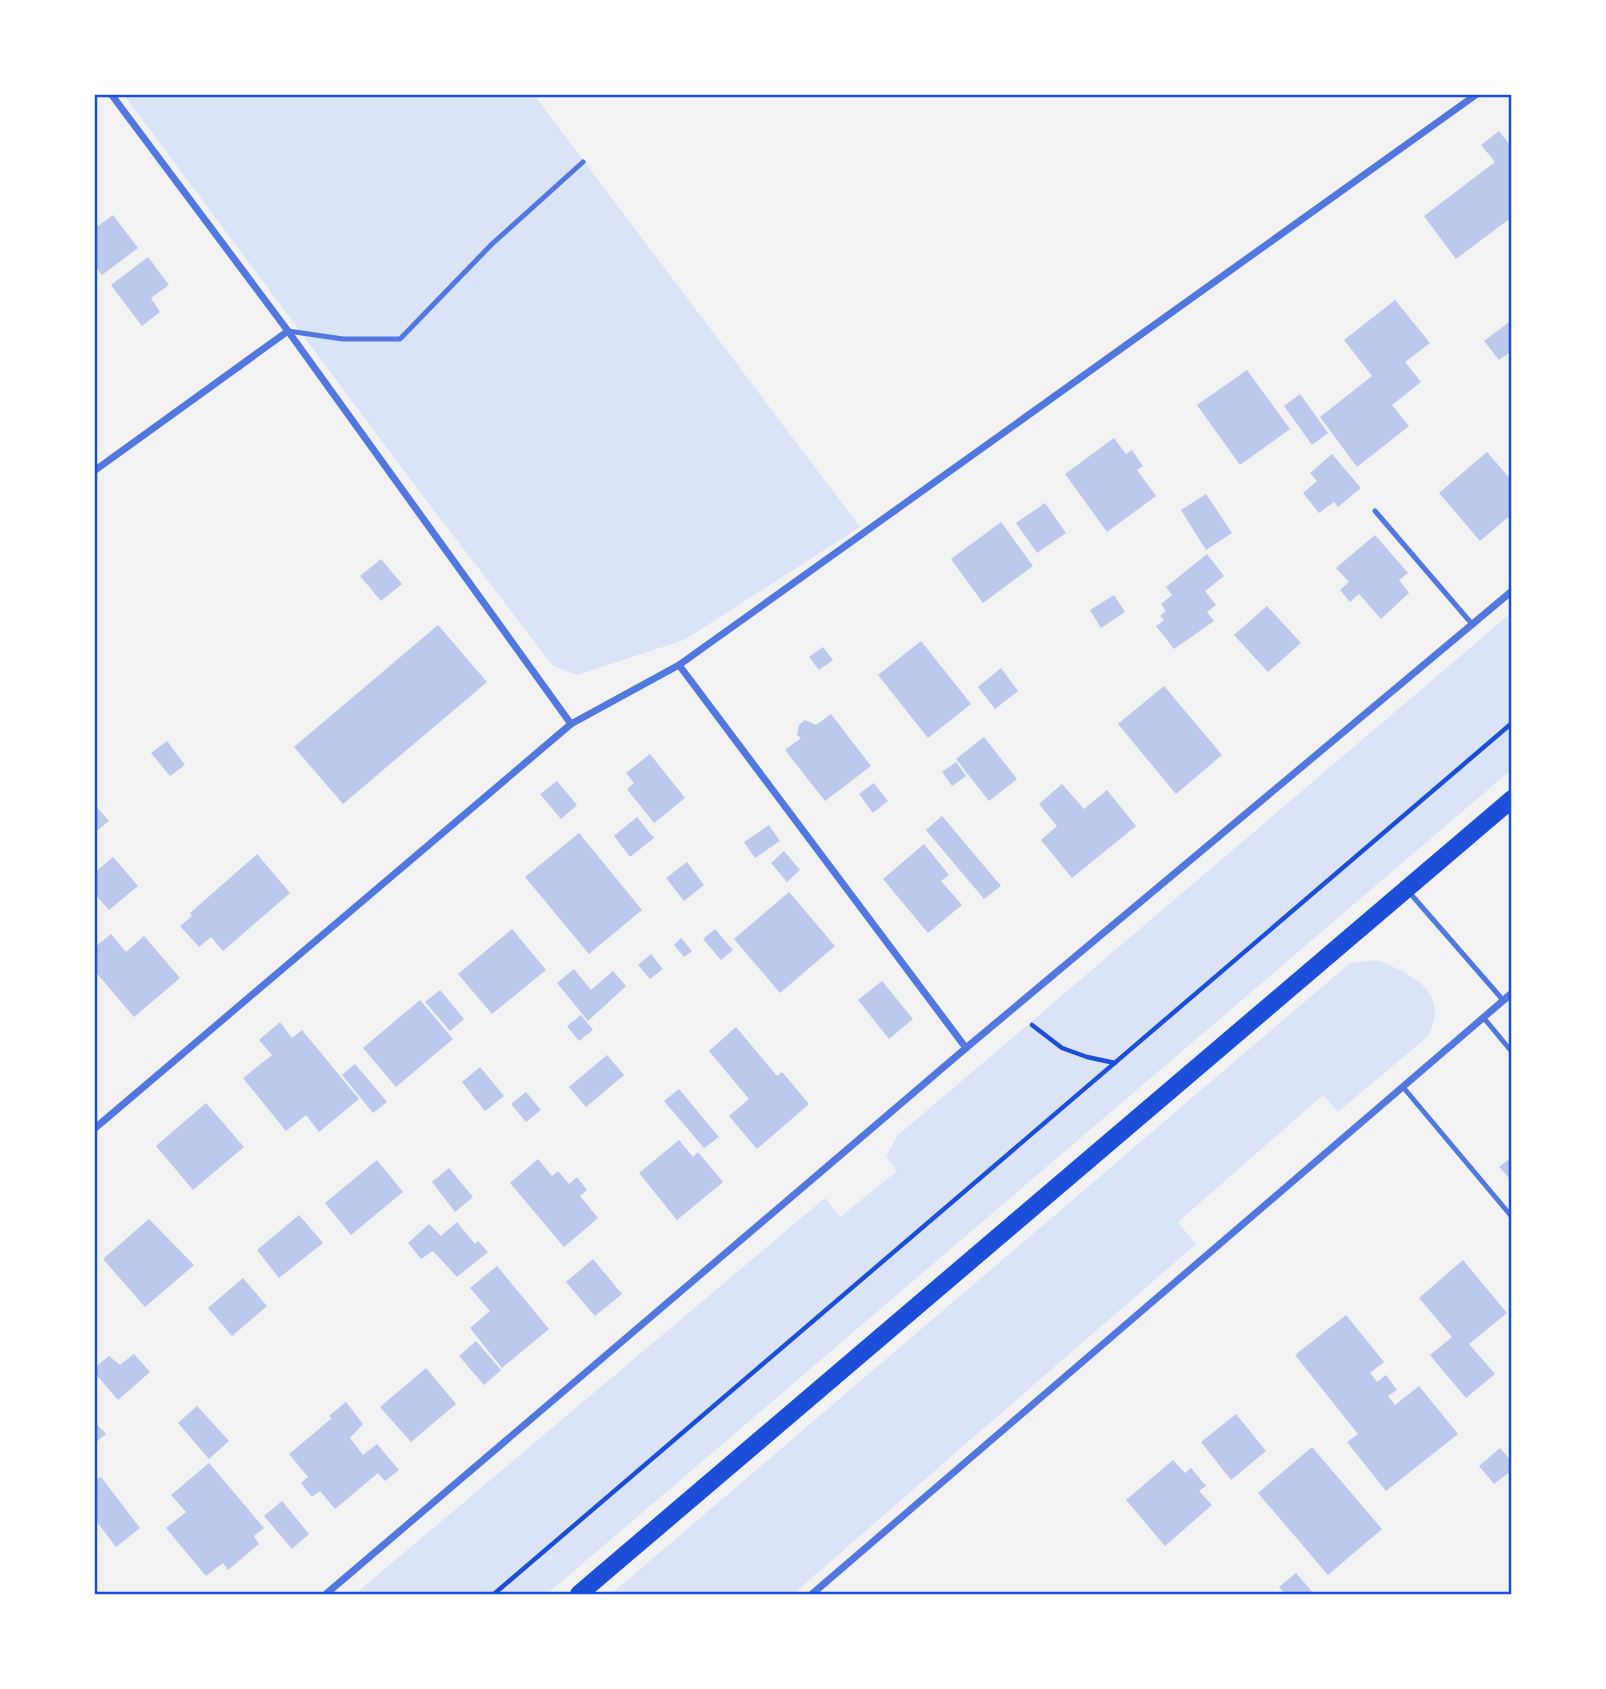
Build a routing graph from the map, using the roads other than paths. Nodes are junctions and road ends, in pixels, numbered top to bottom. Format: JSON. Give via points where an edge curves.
{"nodes":[{"id":1,"x":111,"y":94,"type":"edge"},
{"id":2,"x":1477,"y":94,"type":"edge"},
{"id":3,"x":583,"y":162,"type":"dead end"},
{"id":4,"x":288,"y":331,"type":"junction"},
{"id":5,"x":94,"y":471,"type":"edge"},
{"id":6,"x":1375,"y":511,"type":"dead end"},
{"id":7,"x":1511,"y":591,"type":"edge"},
{"id":8,"x":1472,"y":624,"type":"junction"},
{"id":9,"x":679,"y":665,"type":"junction"},
{"id":10,"x":571,"y":724,"type":"junction"},
{"id":11,"x":1511,"y":799,"type":"edge"},
{"id":12,"x":1407,"y":889,"type":"junction"},
{"id":13,"x":1511,"y":993,"type":"edge"},
{"id":14,"x":1503,"y":1000,"type":"junction"},
{"id":15,"x":1483,"y":1017,"type":"junction"},
{"id":16,"x":966,"y":1048,"type":"junction"},
{"id":17,"x":1511,"y":1052,"type":"edge"},
{"id":18,"x":1402,"y":1087,"type":"junction"},
{"id":19,"x":94,"y":1129,"type":"edge"},
{"id":20,"x":1511,"y":1217,"type":"edge"},
{"id":21,"x":326,"y":1594,"type":"edge"},
{"id":22,"x":579,"y":1594,"type":"edge"},
{"id":23,"x":812,"y":1594,"type":"edge"}],
"edges":[{"from":1,"to":4,"type":"street"},
{"from":2,"to":9,"type":"street"},
{"from":3,"to":4,"type":"lane","via":[[492,244],[400,339],[343,339]]},
{"from":4,"to":5,"type":"street"},
{"from":4,"to":10,"type":"street"},
{"from":6,"to":8,"type":"lane"},
{"from":7,"to":8,"type":"street"},
{"from":8,"to":16,"type":"street"},
{"from":9,"to":10,"type":"street"},
{"from":9,"to":16,"type":"street"},
{"from":10,"to":19,"type":"street"},
{"from":11,"to":12,"type":"main road"},
{"from":12,"to":14,"type":"lane"},
{"from":12,"to":22,"type":"main road"},
{"from":13,"to":14,"type":"street"},
{"from":14,"to":15,"type":"street"},
{"from":15,"to":17,"type":"lane"},
{"from":15,"to":18,"type":"street"},
{"from":16,"to":21,"type":"street"},
{"from":18,"to":20,"type":"lane"},
{"from":18,"to":23,"type":"street"}]}
